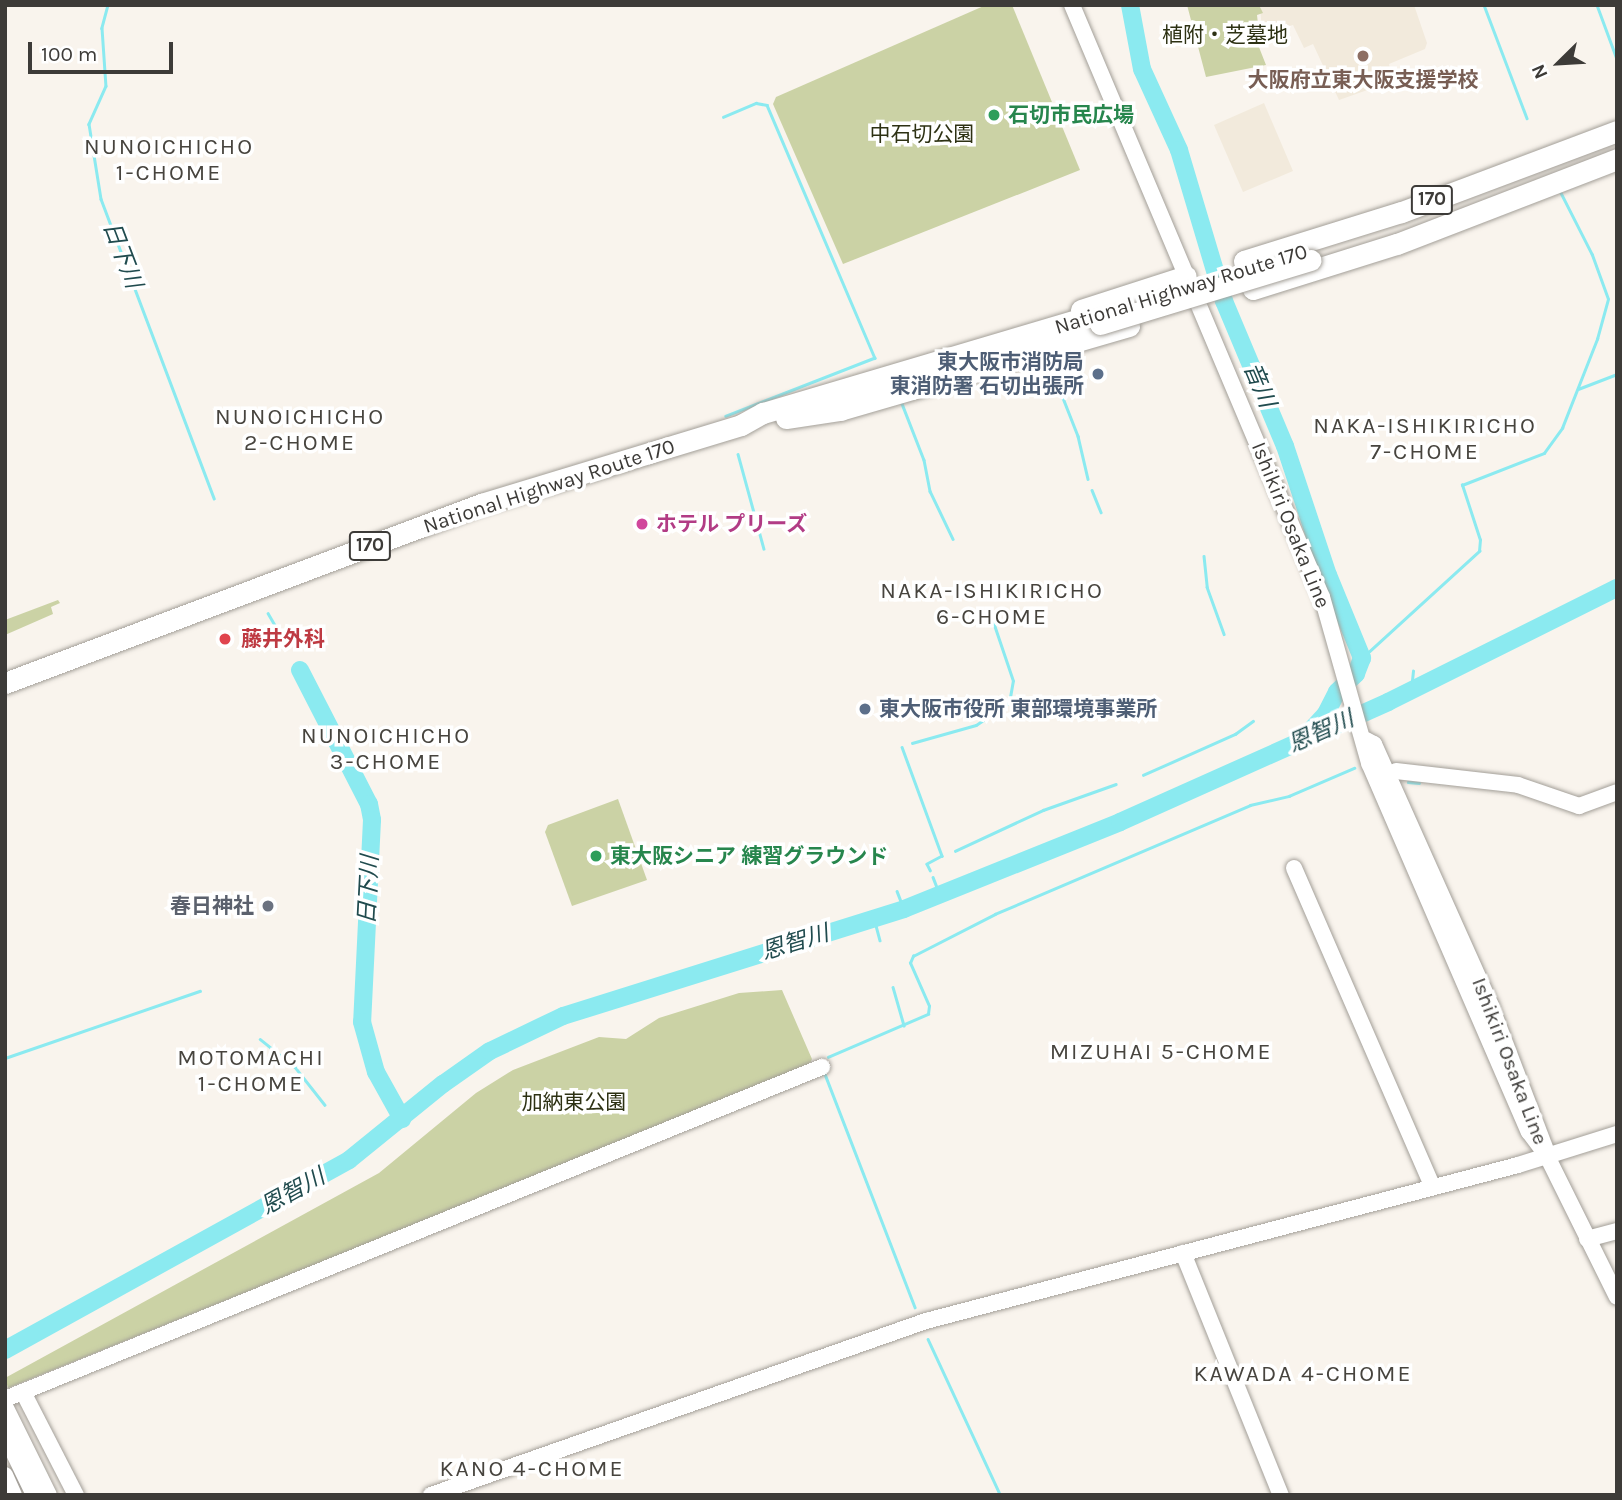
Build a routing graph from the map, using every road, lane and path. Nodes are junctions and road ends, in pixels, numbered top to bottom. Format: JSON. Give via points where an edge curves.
{"nodes":[{"id":1,"x":1072,"y":5,"type":"edge"},
{"id":2,"x":1617,"y":131,"type":"edge"},
{"id":3,"x":1617,"y":141,"type":"edge"},
{"id":4,"x":1617,"y":147,"type":"edge"},
{"id":5,"x":1617,"y":159,"type":"edge"},
{"id":6,"x":1309,"y":256,"type":"junction"},
{"id":7,"x":1186,"y":276,"type":"junction"},
{"id":8,"x":1198,"y":305,"type":"junction"},
{"id":9,"x":792,"y":411,"type":"junction"},
{"id":10,"x":5,"y":683,"type":"edge"},
{"id":11,"x":1396,"y":771,"type":"dead end"},
{"id":12,"x":1617,"y":792,"type":"edge"},
{"id":13,"x":1294,"y":868,"type":"dead end"},
{"id":14,"x":822,"y":1067,"type":"dead end"},
{"id":15,"x":1617,"y":1134,"type":"edge"},
{"id":16,"x":1547,"y":1156,"type":"junction"},
{"id":17,"x":1432,"y":1186,"type":"junction"},
{"id":18,"x":1617,"y":1231,"type":"edge"},
{"id":19,"x":1587,"y":1239,"type":"junction"},
{"id":20,"x":1184,"y":1253,"type":"junction"},
{"id":21,"x":1617,"y":1297,"type":"edge"},
{"id":22,"x":23,"y":1392,"type":"junction"},
{"id":23,"x":5,"y":1399,"type":"edge"},
{"id":24,"x":5,"y":1406,"type":"edge"},
{"id":25,"x":9,"y":1429,"type":"edge"},
{"id":26,"x":5,"y":1475,"type":"edge"},
{"id":27,"x":14,"y":1495,"type":"edge"},
{"id":28,"x":34,"y":1495,"type":"edge"},
{"id":29,"x":49,"y":1495,"type":"edge"},
{"id":30,"x":76,"y":1495,"type":"edge"},
{"id":31,"x":431,"y":1495,"type":"edge"},
{"id":32,"x":1281,"y":1495,"type":"edge"}],
"edges":[{"from":1,"to":7,"type":"street","name":"Ishikiri Osaka Line"},
{"from":2,"to":5,"type":"highway","number":"170","via":[[1384,218],[1244,261],[1252,289],[1397,244]]},
{"from":3,"to":6,"type":"highway","name":"National Highway Route 170","number":"170"},
{"from":4,"to":6,"type":"highway","name":"National Highway Route 170","number":"170","via":[[1416,226]]},
{"from":6,"to":9,"type":"highway","name":"National Highway Route 170","number":"170"},
{"from":7,"to":8,"type":"street","name":"Ishikiri Osaka Line"},
{"from":7,"to":9,"type":"highway","via":[[843,382]]},
{"from":8,"to":9,"type":"highway","via":[[840,410]]},
{"from":8,"to":16,"type":"street","name":"Ishikiri Osaka Line","via":[[1322,597],[1369,748],[1529,1132]]},
{"from":9,"to":10,"type":"highway","name":"National Highway Route 170","number":"170","via":[[481,504]]},
{"from":11,"to":12,"type":"street","via":[[1518,785],[1579,806]]},
{"from":13,"to":17,"type":"street"},
{"from":14,"to":22,"type":"street"},
{"from":15,"to":16,"type":"street"},
{"from":16,"to":17,"type":"street"},
{"from":16,"to":19,"type":"street","name":"Ishikiri Osaka Line"},
{"from":17,"to":20,"type":"street"},
{"from":18,"to":19,"type":"street"},
{"from":19,"to":21,"type":"street","name":"Ishikiri Osaka Line"},
{"from":20,"to":31,"type":"street","via":[[926,1321]]},
{"from":20,"to":32,"type":"street"},
{"from":22,"to":23,"type":"street"},
{"from":22,"to":30,"type":"street"},
{"from":24,"to":25,"type":"street"},
{"from":25,"to":28,"type":"street"},
{"from":25,"to":29,"type":"street"},
{"from":26,"to":27,"type":"street"}]}
